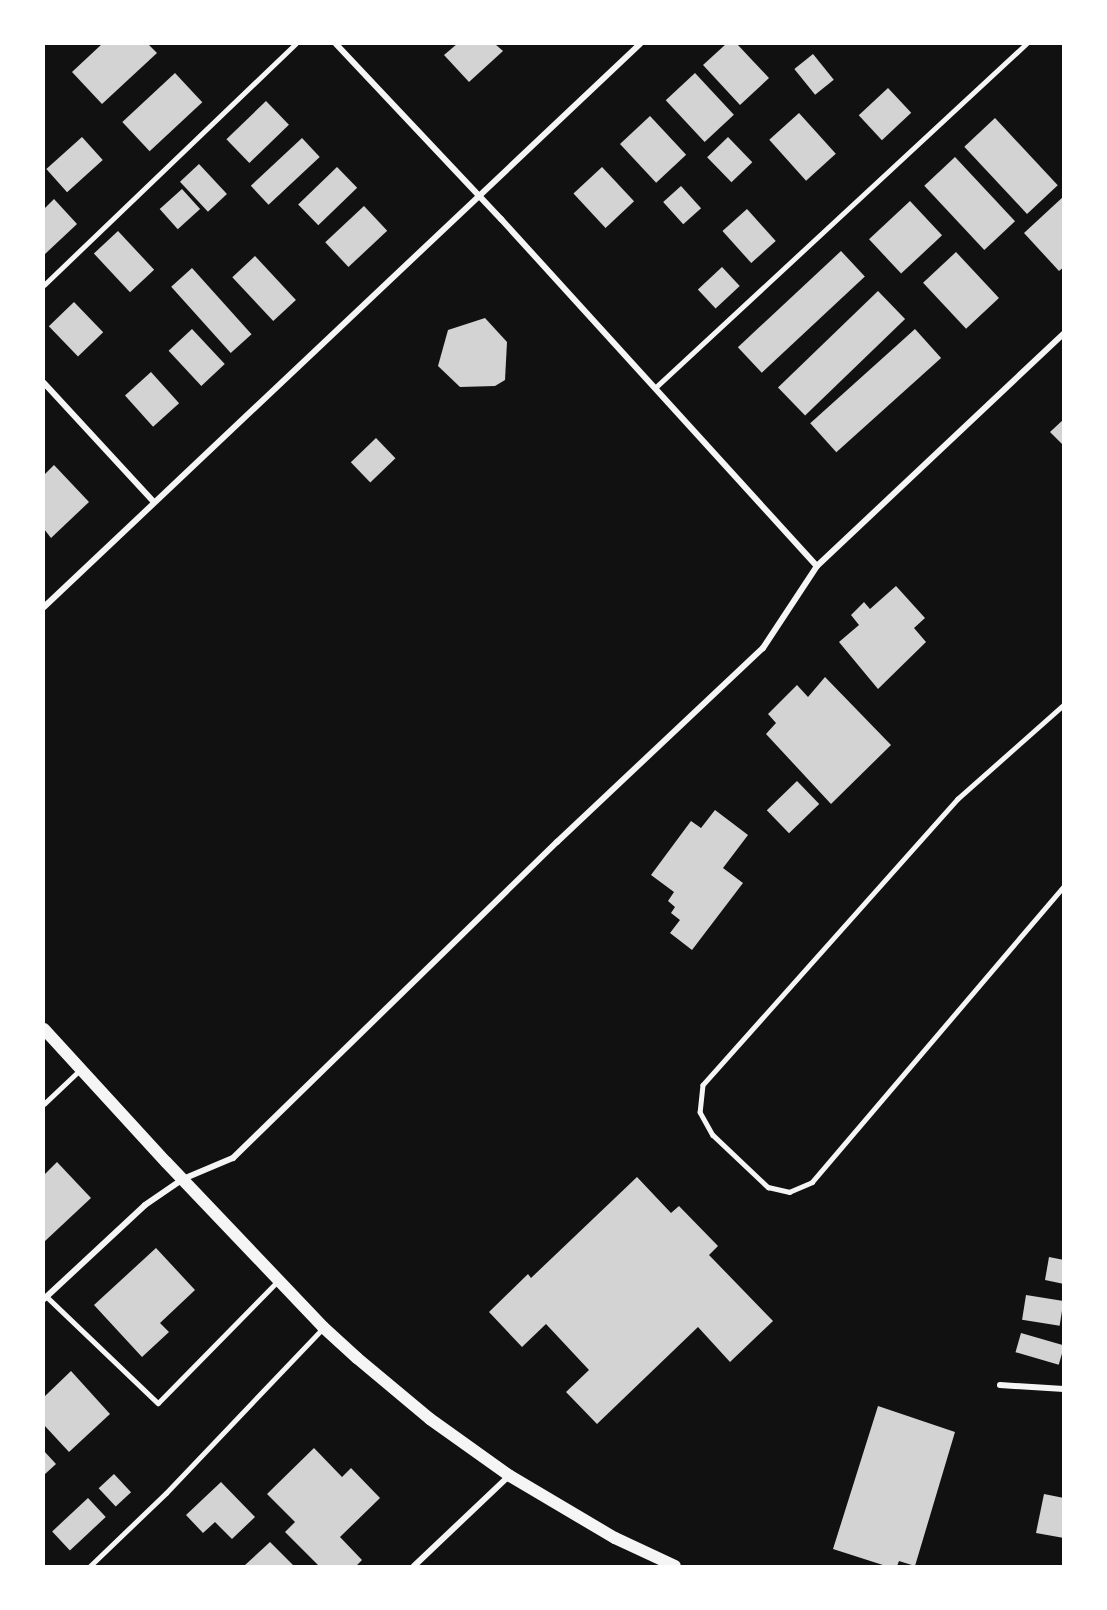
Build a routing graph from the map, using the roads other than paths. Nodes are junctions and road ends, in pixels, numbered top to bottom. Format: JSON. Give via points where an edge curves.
{"nodes":[{"id":1,"x":295,"y":44,"type":"edge"},
{"id":2,"x":336,"y":44,"type":"edge"},
{"id":3,"x":640,"y":44,"type":"edge"},
{"id":4,"x":1026,"y":44,"type":"edge"},
{"id":5,"x":479,"y":196,"type":"junction"},
{"id":6,"x":44,"y":285,"type":"edge"},
{"id":7,"x":1064,"y":333,"type":"edge"},
{"id":8,"x":44,"y":383,"type":"edge"},
{"id":9,"x":655,"y":388,"type":"junction"},
{"id":10,"x":154,"y":502,"type":"junction"},
{"id":11,"x":817,"y":566,"type":"junction"},
{"id":12,"x":44,"y":607,"type":"edge"},
{"id":13,"x":1064,"y":705,"type":"edge"},
{"id":14,"x":1064,"y":886,"type":"edge"},
{"id":15,"x":44,"y":1029,"type":"edge"},
{"id":16,"x":81,"y":1069,"type":"junction"},
{"id":17,"x":44,"y":1104,"type":"edge"},
{"id":18,"x":183,"y":1179,"type":"junction"},
{"id":19,"x":279,"y":1280,"type":"junction"},
{"id":20,"x":45,"y":1297,"type":"edge"},
{"id":21,"x":323,"y":1327,"type":"junction"},
{"id":22,"x":1000,"y":1385,"type":"dead end"},
{"id":23,"x":1064,"y":1389,"type":"edge"},
{"id":24,"x":510,"y":1476,"type":"junction"},
{"id":25,"x":90,"y":1566,"type":"edge"},
{"id":26,"x":414,"y":1566,"type":"edge"},
{"id":27,"x":675,"y":1566,"type":"edge"}],
"edges":[{"from":1,"to":6,"type":"lane"},
{"from":2,"to":5,"type":"street"},
{"from":3,"to":5,"type":"street"},
{"from":4,"to":9,"type":"lane"},
{"from":5,"to":9,"type":"street"},
{"from":5,"to":10,"type":"street"},
{"from":7,"to":11,"type":"street"},
{"from":8,"to":10,"type":"street"},
{"from":9,"to":11,"type":"street"},
{"from":10,"to":12,"type":"street"},
{"from":11,"to":18,"type":"street","via":[[763,648],[557,842],[233,1158]]},
{"from":13,"to":14,"type":"lane","via":[[958,799],[703,1085],[700,1112],[712,1135],[768,1187],[789,1192],[812,1182]]},
{"from":15,"to":16,"type":"main road"},
{"from":16,"to":17,"type":"lane"},
{"from":16,"to":18,"type":"main road"},
{"from":18,"to":19,"type":"main road"},
{"from":18,"to":20,"type":"street","via":[[145,1205]]},
{"from":19,"to":20,"type":"lane","via":[[158,1403]]},
{"from":19,"to":21,"type":"main road"},
{"from":21,"to":24,"type":"main road","via":[[430,1419]]},
{"from":21,"to":25,"type":"lane","via":[[166,1493]]},
{"from":22,"to":23,"type":"street"},
{"from":24,"to":26,"type":"street"},
{"from":24,"to":27,"type":"main road","via":[[615,1538]]}]}
